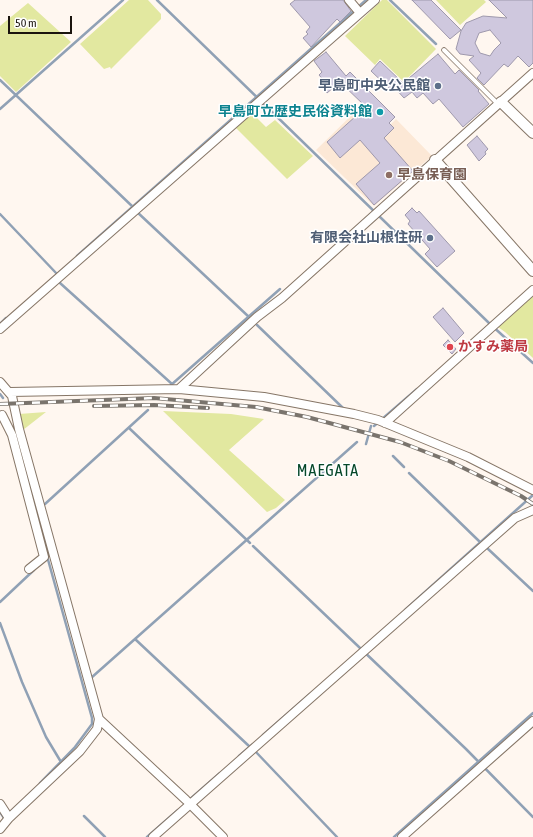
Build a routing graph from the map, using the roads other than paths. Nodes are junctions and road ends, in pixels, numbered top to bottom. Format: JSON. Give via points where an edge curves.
{"nodes":[{"id":1,"x":348,"y":0,"type":"edge"},
{"id":2,"x":375,"y":0,"type":"edge"},
{"id":3,"x":358,"y":10,"type":"junction"},
{"id":4,"x":444,"y":50,"type":"dead end"},
{"id":5,"x":533,"y":73,"type":"edge"},
{"id":6,"x":500,"y":103,"type":"junction"},
{"id":7,"x":533,"y":133,"type":"edge"},
{"id":8,"x":435,"y":160,"type":"junction"},
{"id":9,"x":533,"y":271,"type":"edge"},
{"id":10,"x":533,"y":290,"type":"edge"},
{"id":11,"x":0,"y":329,"type":"edge"},
{"id":12,"x":0,"y":382,"type":"edge"},
{"id":13,"x":179,"y":389,"type":"junction"},
{"id":14,"x":10,"y":392,"type":"junction"},
{"id":15,"x":2,"y":415,"type":"dead end"},
{"id":16,"x":382,"y":422,"type":"junction"},
{"id":17,"x":16,"y":433,"type":"junction"},
{"id":18,"x":533,"y":490,"type":"edge"},
{"id":19,"x":533,"y":510,"type":"edge"},
{"id":20,"x":48,"y":553,"type":"junction"},
{"id":21,"x":29,"y":569,"type":"dead end"},
{"id":22,"x":99,"y":719,"type":"junction"},
{"id":23,"x":533,"y":721,"type":"edge"},
{"id":24,"x":188,"y":802,"type":"junction"},
{"id":25,"x":0,"y":804,"type":"edge"},
{"id":26,"x":9,"y":818,"type":"junction"},
{"id":27,"x":0,"y":830,"type":"edge"},
{"id":28,"x":152,"y":837,"type":"edge"},
{"id":29,"x":223,"y":837,"type":"edge"},
{"id":30,"x":402,"y":837,"type":"edge"}],
"edges":[{"from":1,"to":3,"type":"street"},
{"from":2,"to":3,"type":"street"},
{"from":3,"to":11,"type":"street","via":[[260,101]]},
{"from":4,"to":6,"type":"lane"},
{"from":5,"to":6,"type":"street"},
{"from":6,"to":7,"type":"street"},
{"from":6,"to":8,"type":"street"},
{"from":8,"to":9,"type":"street"},
{"from":8,"to":13,"type":"street"},
{"from":10,"to":16,"type":"street"},
{"from":12,"to":14,"type":"street"},
{"from":13,"to":14,"type":"street"},
{"from":13,"to":16,"type":"street","via":[[264,397],[354,414]]},
{"from":14,"to":17,"type":"street"},
{"from":15,"to":17,"type":"street"},
{"from":16,"to":18,"type":"street","via":[[468,457]]},
{"from":17,"to":20,"type":"street"},
{"from":19,"to":24,"type":"street","via":[[515,518]]},
{"from":20,"to":21,"type":"street"},
{"from":20,"to":22,"type":"street"},
{"from":22,"to":24,"type":"street"},
{"from":22,"to":26,"type":"street","via":[[97,729],[80,751]]},
{"from":23,"to":30,"type":"street"},
{"from":24,"to":28,"type":"street"},
{"from":24,"to":29,"type":"street"},
{"from":25,"to":26,"type":"street"},
{"from":26,"to":27,"type":"street"}]}
